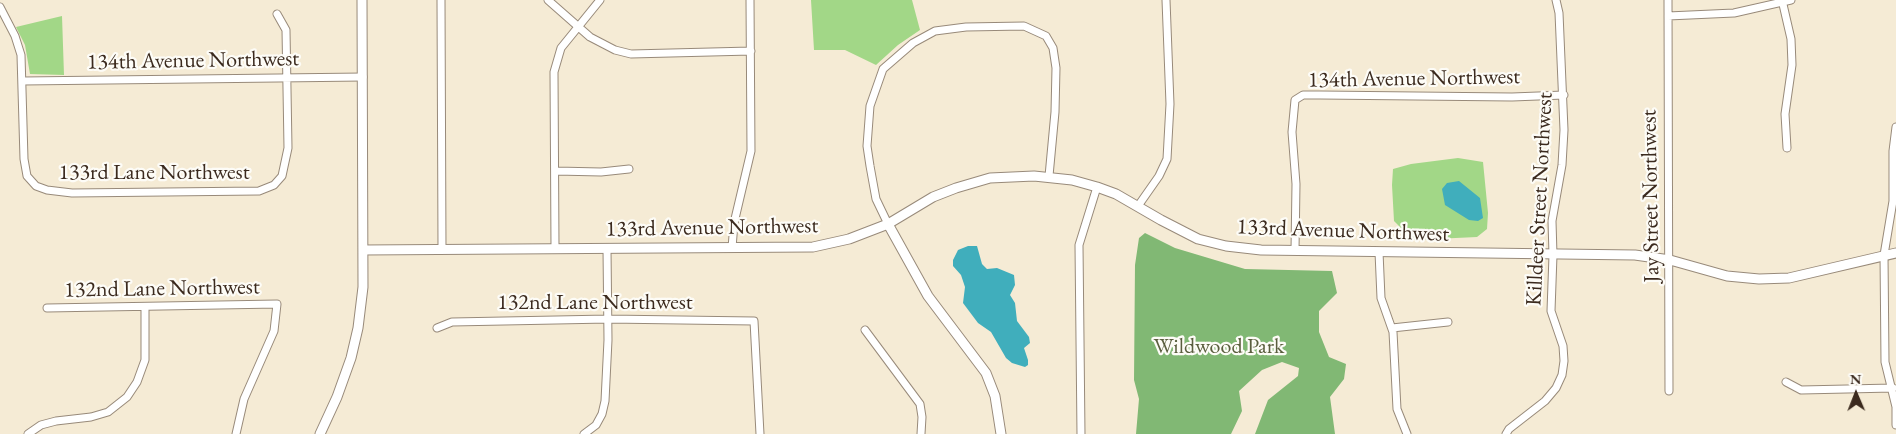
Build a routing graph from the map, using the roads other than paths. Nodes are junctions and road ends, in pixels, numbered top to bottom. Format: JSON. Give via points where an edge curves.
{"nodes":[{"id":1,"x":362,"y":0,"type":"edge"},
{"id":2,"x":441,"y":0,"type":"edge"},
{"id":3,"x":548,"y":0,"type":"edge"},
{"id":4,"x":600,"y":0,"type":"edge"},
{"id":5,"x":750,"y":0,"type":"edge"},
{"id":6,"x":1166,"y":0,"type":"edge"},
{"id":7,"x":1556,"y":0,"type":"edge"},
{"id":8,"x":1668,"y":0,"type":"edge"},
{"id":9,"x":1791,"y":0,"type":"edge"},
{"id":10,"x":1782,"y":1,"type":"edge"},
{"id":11,"x":0,"y":7,"type":"edge"},
{"id":12,"x":277,"y":14,"type":"dead end"},
{"id":13,"x":1668,"y":16,"type":"junction"},
{"id":14,"x":579,"y":27,"type":"junction"},
{"id":15,"x":751,"y":51,"type":"junction"},
{"id":16,"x":363,"y":77,"type":"junction"},
{"id":17,"x":287,"y":78,"type":"junction"},
{"id":18,"x":23,"y":81,"type":"junction"},
{"id":19,"x":1564,"y":95,"type":"junction"},
{"id":20,"x":1896,"y":127,"type":"edge"},
{"id":21,"x":1786,"y":148,"type":"dead end"},
{"id":22,"x":629,"y":169,"type":"dead end"},
{"id":23,"x":556,"y":171,"type":"junction"},
{"id":24,"x":1049,"y":176,"type":"junction"},
{"id":25,"x":1097,"y":187,"type":"junction"},
{"id":26,"x":1138,"y":206,"type":"junction"},
{"id":27,"x":888,"y":224,"type":"junction"},
{"id":28,"x":442,"y":248,"type":"junction"},
{"id":29,"x":555,"y":248,"type":"junction"},
{"id":30,"x":732,"y":248,"type":"junction"},
{"id":31,"x":607,"y":249,"type":"junction"},
{"id":32,"x":363,"y":250,"type":"junction"},
{"id":33,"x":1295,"y":250,"type":"junction"},
{"id":34,"x":1379,"y":252,"type":"junction"},
{"id":35,"x":1896,"y":253,"type":"edge"},
{"id":36,"x":1553,"y":255,"type":"junction"},
{"id":37,"x":1884,"y":255,"type":"junction"},
{"id":38,"x":1670,"y":260,"type":"junction"},
{"id":39,"x":47,"y":308,"type":"dead end"},
{"id":40,"x":144,"y":308,"type":"junction"},
{"id":41,"x":608,"y":319,"type":"junction"},
{"id":42,"x":1448,"y":322,"type":"dead end"},
{"id":43,"x":437,"y":328,"type":"dead end"},
{"id":44,"x":1392,"y":328,"type":"junction"},
{"id":45,"x":865,"y":330,"type":"dead end"},
{"id":46,"x":1786,"y":382,"type":"dead end"},
{"id":47,"x":1893,"y":388,"type":"junction"},
{"id":48,"x":1670,"y":391,"type":"dead end"},
{"id":49,"x":1896,"y":425,"type":"edge"},
{"id":50,"x":28,"y":434,"type":"edge"},
{"id":51,"x":236,"y":434,"type":"edge"},
{"id":52,"x":320,"y":434,"type":"edge"},
{"id":53,"x":584,"y":434,"type":"edge"},
{"id":54,"x":760,"y":434,"type":"edge"},
{"id":55,"x":921,"y":434,"type":"edge"},
{"id":56,"x":1002,"y":434,"type":"edge"},
{"id":57,"x":1080,"y":434,"type":"edge"},
{"id":58,"x":1407,"y":434,"type":"edge"},
{"id":59,"x":1506,"y":434,"type":"edge"}],
"edges":[{"from":1,"to":16,"type":"street"},
{"from":2,"to":28,"type":"street"},
{"from":3,"to":14,"type":"street"},
{"from":4,"to":14,"type":"street"},
{"from":5,"to":15,"type":"street"},
{"from":6,"to":26,"type":"street","via":[[1170,104],[1167,159]]},
{"from":7,"to":19,"type":"street","name":"Killdeer Street Northwest"},
{"from":8,"to":13,"type":"street","name":"Jay Street Northwest"},
{"from":9,"to":10,"type":"street"},
{"from":10,"to":13,"type":"street","via":[[1734,13]]},
{"from":10,"to":21,"type":"street","via":[[1791,39],[1792,65],[1785,114]]},
{"from":11,"to":18,"type":"street","via":[[21,55]]},
{"from":12,"to":17,"type":"street","via":[[286,30]]},
{"from":13,"to":38,"type":"street","name":"Jay Street Northwest"},
{"from":14,"to":15,"type":"street","via":[[590,37],[615,50],[631,54]]},
{"from":14,"to":23,"type":"street","via":[[561,48],[554,72]]},
{"from":15,"to":30,"type":"street","via":[[751,151],[734,222]]},
{"from":16,"to":17,"type":"street","name":"134th Avenue Northwest"},
{"from":16,"to":32,"type":"street"},
{"from":17,"to":18,"type":"street","name":"134th Avenue Northwest"},
{"from":17,"to":18,"type":"street","name":"133rd Lane Northwest","via":[[288,148],[282,176],[274,185],[259,191],[72,194],[47,190],[34,184],[27,176]]},
{"from":19,"to":33,"type":"street","name":"134th Avenue Northwest","via":[[1303,95],[1295,100],[1292,132],[1296,184]]},
{"from":19,"to":36,"type":"street","name":"Killdeer Street Northwest","via":[[1562,165],[1552,221]]},
{"from":20,"to":37,"type":"street","via":[[1893,201]]},
{"from":22,"to":23,"type":"street"},
{"from":23,"to":29,"type":"street"},
{"from":24,"to":25,"type":"street","name":"133rd Avenue Northwest"},
{"from":24,"to":27,"type":"street","name":"133rd Avenue Northwest","via":[[1006,177],[966,184],[933,197]]},
{"from":24,"to":27,"type":"street","via":[[1056,68],[1053,48],[1046,36],[1024,26],[935,31],[899,53],[883,69],[870,106],[867,146],[876,199]]},
{"from":25,"to":26,"type":"street","name":"133rd Avenue Northwest"},
{"from":25,"to":57,"type":"street","via":[[1079,244]]},
{"from":26,"to":33,"type":"street","name":"133rd Avenue Northwest","via":[[1184,233],[1211,243],[1240,249]]},
{"from":27,"to":30,"type":"street","name":"133rd Avenue Northwest","via":[[849,239],[813,247]]},
{"from":27,"to":56,"type":"street","via":[[928,296],[986,373],[995,396]]},
{"from":28,"to":29,"type":"street","name":"133rd Avenue Northwest"},
{"from":28,"to":32,"type":"street","name":"133rd Avenue Northwest"},
{"from":29,"to":31,"type":"street","name":"133rd Avenue Northwest"},
{"from":30,"to":31,"type":"street","name":"133rd Avenue Northwest"},
{"from":31,"to":41,"type":"street"},
{"from":32,"to":52,"type":"street","via":[[363,287],[351,358]]},
{"from":33,"to":34,"type":"street","name":"133rd Avenue Northwest"},
{"from":34,"to":36,"type":"street","name":"133rd Avenue Northwest"},
{"from":34,"to":44,"type":"street","via":[[1381,298]]},
{"from":35,"to":37,"type":"street","name":"133rd Avenue Northwest"},
{"from":36,"to":38,"type":"street","name":"133rd Avenue Northwest","via":[[1635,255]]},
{"from":36,"to":59,"type":"street","name":"Killdeer Street Northwest","via":[[1551,311],[1563,346],[1562,375],[1546,401]]},
{"from":37,"to":38,"type":"street","name":"133rd Avenue Northwest","via":[[1789,278],[1759,279],[1727,276]]},
{"from":37,"to":47,"type":"street","via":[[1885,362]]},
{"from":38,"to":48,"type":"street","name":"Jay Street Northwest"},
{"from":39,"to":40,"type":"street","name":"132nd Lane Northwest"},
{"from":40,"to":50,"type":"street","via":[[145,360],[127,397],[108,412],[41,425]]},
{"from":40,"to":51,"type":"street","name":"132nd Lane Northwest","via":[[277,304],[274,331],[244,399]]},
{"from":41,"to":43,"type":"street","name":"132nd Lane Northwest","via":[[452,322]]},
{"from":41,"to":53,"type":"street","via":[[606,401],[602,414]]},
{"from":41,"to":54,"type":"street","name":"132nd Lane Northwest","via":[[754,321]]},
{"from":42,"to":44,"type":"street"},
{"from":44,"to":58,"type":"street","via":[[1397,408]]},
{"from":45,"to":55,"type":"street","via":[[920,404]]},
{"from":46,"to":47,"type":"street","via":[[1801,390]]},
{"from":47,"to":49,"type":"street"}]}
